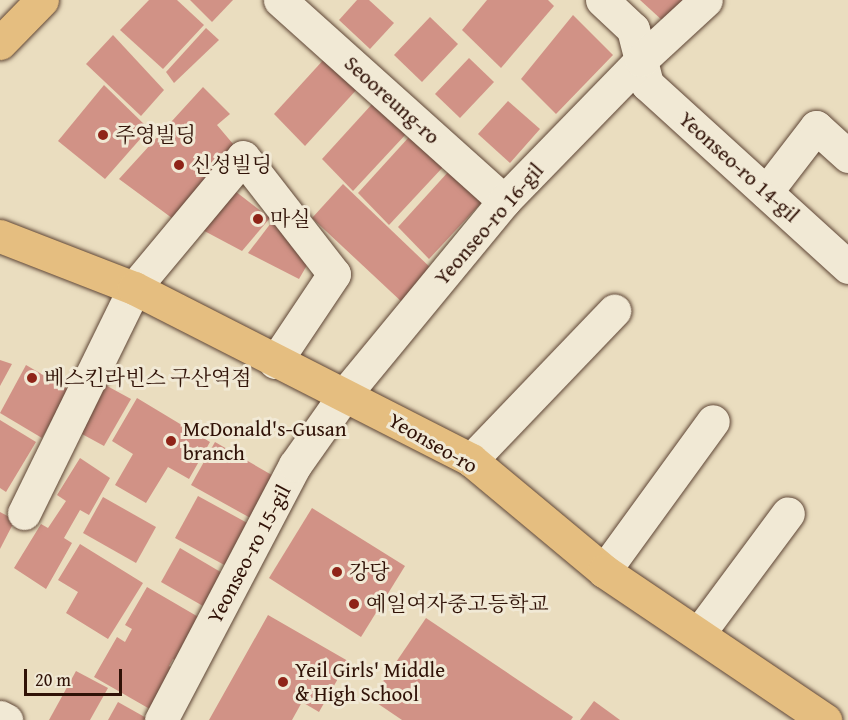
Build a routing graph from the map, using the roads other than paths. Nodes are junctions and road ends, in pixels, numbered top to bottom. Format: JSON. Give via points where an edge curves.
{"nodes":[{"id":1,"x":42,"y":0,"type":"edge"},
{"id":2,"x":280,"y":0,"type":"edge"},
{"id":3,"x":602,"y":0,"type":"edge"},
{"id":4,"x":706,"y":0,"type":"edge"},
{"id":5,"x":0,"y":43,"type":"edge"},
{"id":6,"x":641,"y":60,"type":"junction"},
{"id":7,"x":848,"y":156,"type":"edge"},
{"id":8,"x":766,"y":192,"type":"junction"},
{"id":9,"x":504,"y":201,"type":"junction"},
{"id":10,"x":0,"y":236,"type":"edge"},
{"id":11,"x":848,"y":267,"type":"edge"},
{"id":12,"x":134,"y":288,"type":"junction"},
{"id":13,"x":614,"y":311,"type":"dead end"},
{"id":14,"x":275,"y":362,"type":"junction"},
{"id":15,"x":345,"y":394,"type":"junction"},
{"id":16,"x":713,"y":421,"type":"dead end"},
{"id":17,"x":471,"y":460,"type":"junction"},
{"id":18,"x":24,"y":513,"type":"dead end"},
{"id":19,"x":788,"y":513,"type":"dead end"},
{"id":20,"x":604,"y":571,"type":"junction"},
{"id":21,"x":699,"y":633,"type":"junction"},
{"id":22,"x":0,"y":717,"type":"edge"},
{"id":23,"x":6,"y":720,"type":"edge"},
{"id":24,"x":161,"y":720,"type":"edge"},
{"id":25,"x":825,"y":720,"type":"edge"}],
"edges":[{"from":1,"to":5,"type":"main road"},
{"from":2,"to":9,"type":"street","name":"Seooreung-ro"},
{"from":3,"to":6,"type":"street","via":[[633,29]]},
{"from":4,"to":6,"type":"street","name":"Yeonseo-ro 16-gil"},
{"from":6,"to":8,"type":"street","name":"Yeonseo-ro 14-gil","via":[[647,84]]},
{"from":6,"to":9,"type":"street","name":"Yeonseo-ro 16-gil"},
{"from":7,"to":8,"type":"street","via":[[816,127]]},
{"from":8,"to":11,"type":"street","name":"Yeonseo-ro 14-gil"},
{"from":9,"to":15,"type":"street","name":"Yeonseo-ro 16-gil"},
{"from":10,"to":12,"type":"main road","name":"Yeonseo-ro"},
{"from":12,"to":14,"type":"main road","name":"Yeonseo-ro"},
{"from":12,"to":14,"type":"street","via":[[243,157],[334,274]]},
{"from":12,"to":18,"type":"street"},
{"from":13,"to":17,"type":"street"},
{"from":14,"to":15,"type":"main road","name":"Yeonseo-ro"},
{"from":15,"to":17,"type":"main road","name":"Yeonseo-ro"},
{"from":15,"to":24,"type":"street","name":"Yeonseo-ro 15-gil","via":[[295,465]]},
{"from":16,"to":20,"type":"street"},
{"from":17,"to":20,"type":"main road","name":"Yeonseo-ro"},
{"from":19,"to":21,"type":"street"},
{"from":20,"to":21,"type":"main road","name":"Yeonseo-ro"},
{"from":21,"to":25,"type":"main road","name":"Yeonseo-ro"},
{"from":22,"to":23,"type":"street"}]}
